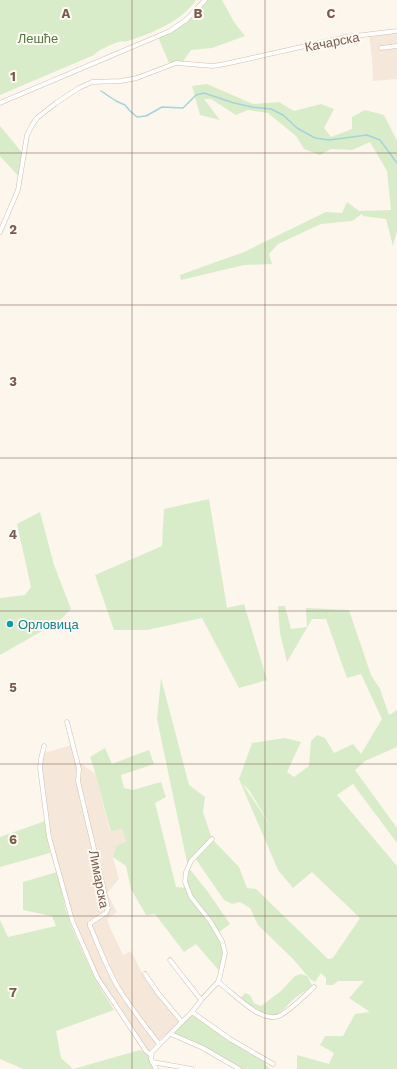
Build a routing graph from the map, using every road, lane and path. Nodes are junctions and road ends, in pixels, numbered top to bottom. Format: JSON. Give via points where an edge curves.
{"nodes":[{"id":1,"x":205,"y":0,"type":"edge"},
{"id":2,"x":397,"y":32,"type":"edge"},
{"id":3,"x":397,"y":46,"type":"edge"},
{"id":4,"x":381,"y":48,"type":"dead end"},
{"id":5,"x":0,"y":103,"type":"edge"},
{"id":6,"x":0,"y":232,"type":"edge"},
{"id":7,"x":67,"y":722,"type":"dead end"},
{"id":8,"x":44,"y":746,"type":"dead end"},
{"id":9,"x":212,"y":839,"type":"dead end"},
{"id":10,"x":170,"y":960,"type":"dead end"},
{"id":11,"x":145,"y":974,"type":"dead end"},
{"id":12,"x":218,"y":982,"type":"junction"},
{"id":13,"x":314,"y":987,"type":"dead end"},
{"id":14,"x":201,"y":1000,"type":"junction"},
{"id":15,"x":192,"y":1012,"type":"junction"},
{"id":16,"x":182,"y":1022,"type":"junction"},
{"id":17,"x":171,"y":1034,"type":"junction"},
{"id":18,"x":159,"y":1044,"type":"junction"},
{"id":19,"x":151,"y":1055,"type":"junction"},
{"id":20,"x":152,"y":1062,"type":"junction"},
{"id":21,"x":273,"y":1064,"type":"dead end"},
{"id":22,"x":156,"y":1069,"type":"edge"},
{"id":23,"x":192,"y":1069,"type":"edge"},
{"id":24,"x":238,"y":1069,"type":"edge"}],
"edges":[{"from":1,"to":5,"type":"street","via":[[186,20],[170,31]]},
{"from":2,"to":6,"type":"street","name":"Качарска","via":[[346,37],[214,66],[176,63],[137,78],[92,82],[65,97],[32,125],[27,135],[18,190]]},
{"from":3,"to":4,"type":"street"},
{"from":7,"to":18,"type":"street","name":"Лимарска","via":[[108,908],[106,913],[90,923],[90,926],[119,988]]},
{"from":8,"to":19,"type":"street","via":[[40,768],[49,837],[72,920],[97,977]]},
{"from":9,"to":12,"type":"street","via":[[191,861],[185,876],[191,897],[222,941],[225,953]]},
{"from":10,"to":14,"type":"street"},
{"from":11,"to":16,"type":"street"},
{"from":12,"to":13,"type":"street","via":[[258,1014],[272,1018],[281,1016]]},
{"from":12,"to":14,"type":"street"},
{"from":14,"to":15,"type":"street"},
{"from":15,"to":16,"type":"street"},
{"from":15,"to":21,"type":"street","via":[[230,1039]]},
{"from":16,"to":17,"type":"street"},
{"from":17,"to":18,"type":"street"},
{"from":17,"to":24,"type":"street","via":[[203,1048]]},
{"from":18,"to":19,"type":"street"},
{"from":19,"to":20,"type":"street"},
{"from":20,"to":22,"type":"street"},
{"from":20,"to":23,"type":"street"}]}
